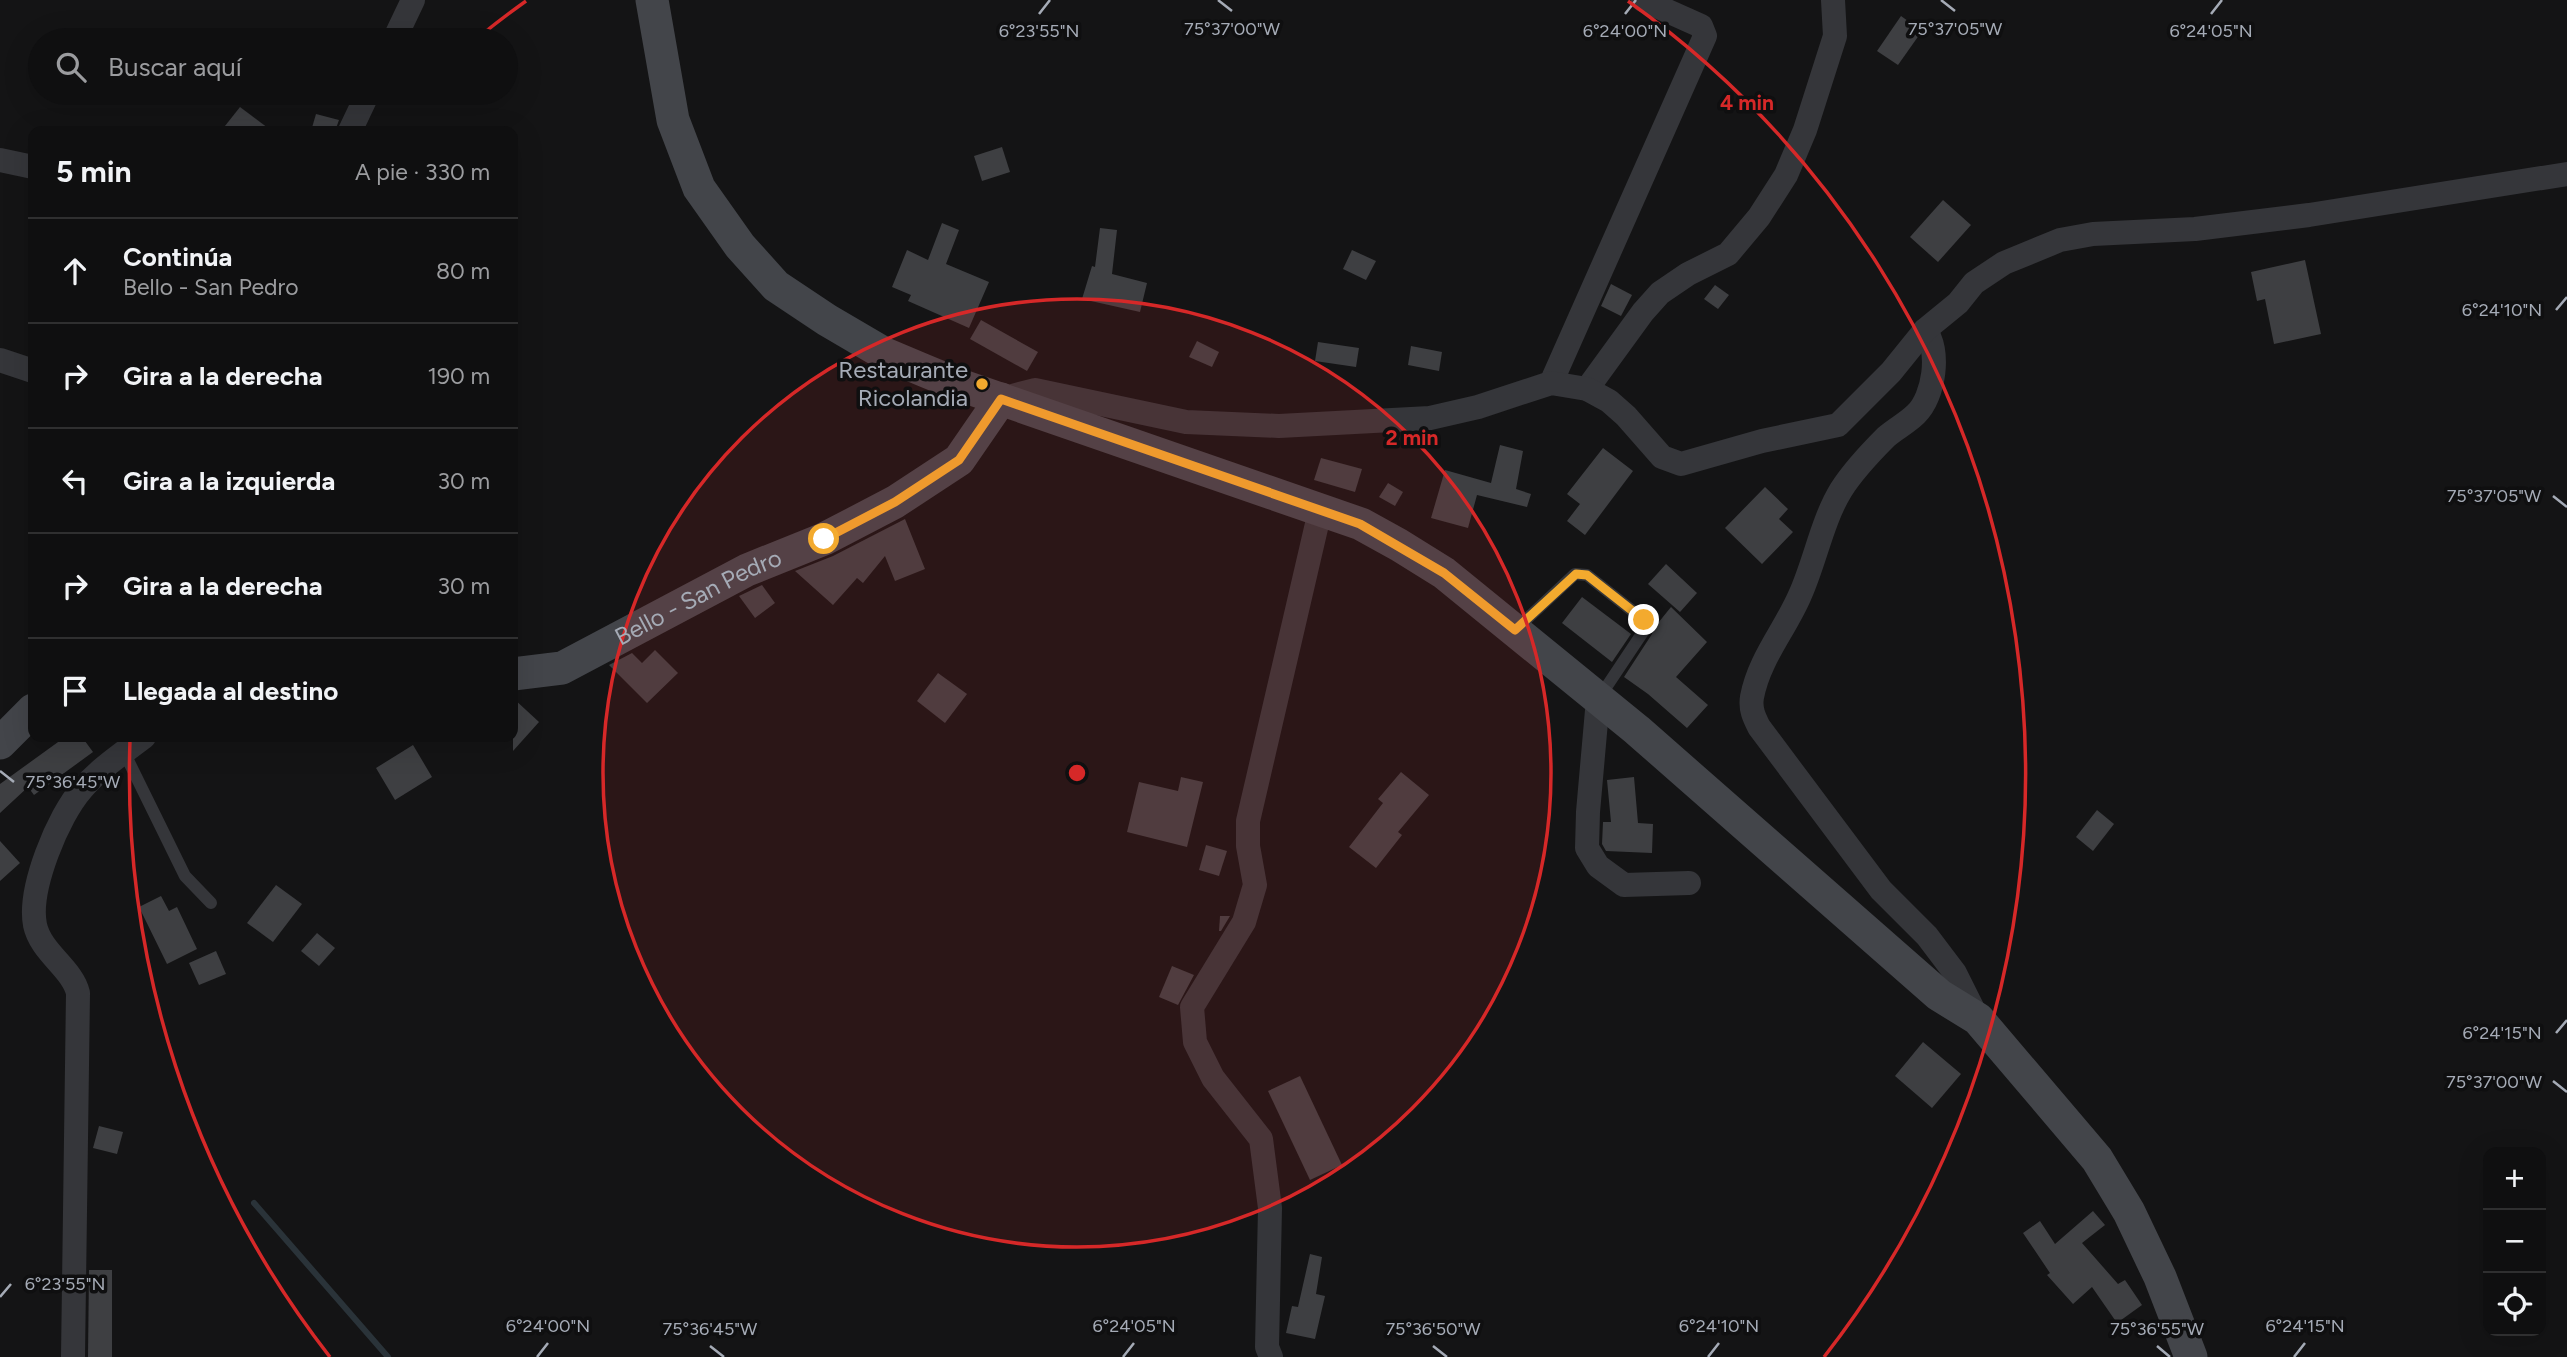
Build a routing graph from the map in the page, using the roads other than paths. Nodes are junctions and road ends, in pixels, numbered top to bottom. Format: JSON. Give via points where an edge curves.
{"nodes":[{"id":1,"x":413,"y":0,"type":"edge"},
{"id":2,"x":652,"y":0,"type":"edge"},
{"id":3,"x":1643,"y":0,"type":"edge"},
{"id":4,"x":1833,"y":0,"type":"edge"},
{"id":5,"x":400,"y":28,"type":"edge"},
{"id":6,"x":362,"y":105,"type":"edge"},
{"id":7,"x":352,"y":126,"type":"edge"},
{"id":8,"x":0,"y":160,"type":"edge"},
{"id":9,"x":28,"y":166,"type":"edge"},
{"id":10,"x":2567,"y":174,"type":"edge"},
{"id":11,"x":1924,"y":330,"type":"junction"},
{"id":12,"x":0,"y":360,"type":"edge"},
{"id":13,"x":28,"y":369,"type":"edge"},
{"id":14,"x":1550,"y":383,"type":"junction"},
{"id":15,"x":1587,"y":389,"type":"junction"},
{"id":16,"x":1001,"y":399,"type":"junction"},
{"id":17,"x":1320,"y":512,"type":"junction"},
{"id":18,"x":1515,"y":630,"type":"junction"},
{"id":19,"x":518,"y":673,"type":"edge"},
{"id":20,"x":1598,"y":699,"type":"junction"},
{"id":21,"x":28,"y":715,"type":"edge"},
{"id":22,"x":137,"y":742,"type":"edge"},
{"id":23,"x":0,"y":743,"type":"edge"},
{"id":24,"x":124,"y":752,"type":"junction"},
{"id":25,"x":1689,"y":883,"type":"dead end"},
{"id":26,"x":211,"y":902,"type":"dead end"},
{"id":27,"x":1978,"y":1019,"type":"junction"},
{"id":28,"x":73,"y":1357,"type":"edge"},
{"id":29,"x":1272,"y":1357,"type":"edge"},
{"id":30,"x":2191,"y":1357,"type":"edge"}],
"edges":[{"from":1,"to":5,"type":"street"},
{"from":2,"to":16,"type":"main road","via":[[673,120],[699,188],[740,246],[776,286],[885,354]]},
{"from":3,"to":14,"type":"street","via":[[1701,26],[1705,36]]},
{"from":4,"to":15,"type":"street","via":[[1835,36],[1786,175],[1728,254],[1660,293]]},
{"from":6,"to":7,"type":"street"},
{"from":8,"to":9,"type":"street"},
{"from":10,"to":11,"type":"street","via":[[2309,215],[2060,240],[2004,263],[1974,283],[1958,303]]},
{"from":11,"to":15,"type":"street","via":[[1891,372],[1838,425],[1681,464],[1662,457],[1609,401]]},
{"from":11,"to":27,"type":"street","via":[[1931,338],[1934,367],[1930,389],[1918,413],[1887,436],[1840,491],[1800,596],[1761,667],[1751,699],[1752,714],[1881,890],[1927,936],[1955,973]]},
{"from":12,"to":13,"type":"street"},
{"from":14,"to":15,"type":"street"},
{"from":14,"to":16,"type":"street","via":[[1430,418],[1279,426],[1186,422],[1035,390]]},
{"from":16,"to":17,"type":"main road"},
{"from":16,"to":19,"type":"main road","name":"Bello - San Pedro","via":[[959,460],[895,502],[824,539],[747,570],[562,667]]},
{"from":17,"to":18,"type":"main road","via":[[1360,524],[1399,545],[1444,573]]},
{"from":17,"to":29,"type":"street","via":[[1248,821],[1255,885],[1244,922],[1192,1007],[1195,1042],[1213,1078],[1261,1139],[1270,1208],[1267,1347]]},
{"from":18,"to":20,"type":"main road"},
{"from":18,"to":20,"type":"lane","via":[[1576,574],[1587,575],[1644,620],[1645,629]]},
{"from":20,"to":25,"type":"street","via":[[1587,848],[1598,866],[1624,885]]},
{"from":20,"to":27,"type":"main road","via":[[1939,995]]},
{"from":21,"to":23,"type":"main road"},
{"from":22,"to":24,"type":"street"},
{"from":24,"to":26,"type":"lane","via":[[185,876]]},
{"from":24,"to":28,"type":"street","via":[[81,790],[62,822],[43,863],[34,909],[47,951],[76,984],[78,993]]},
{"from":27,"to":30,"type":"main road","via":[[2097,1159],[2160,1277]]}]}
